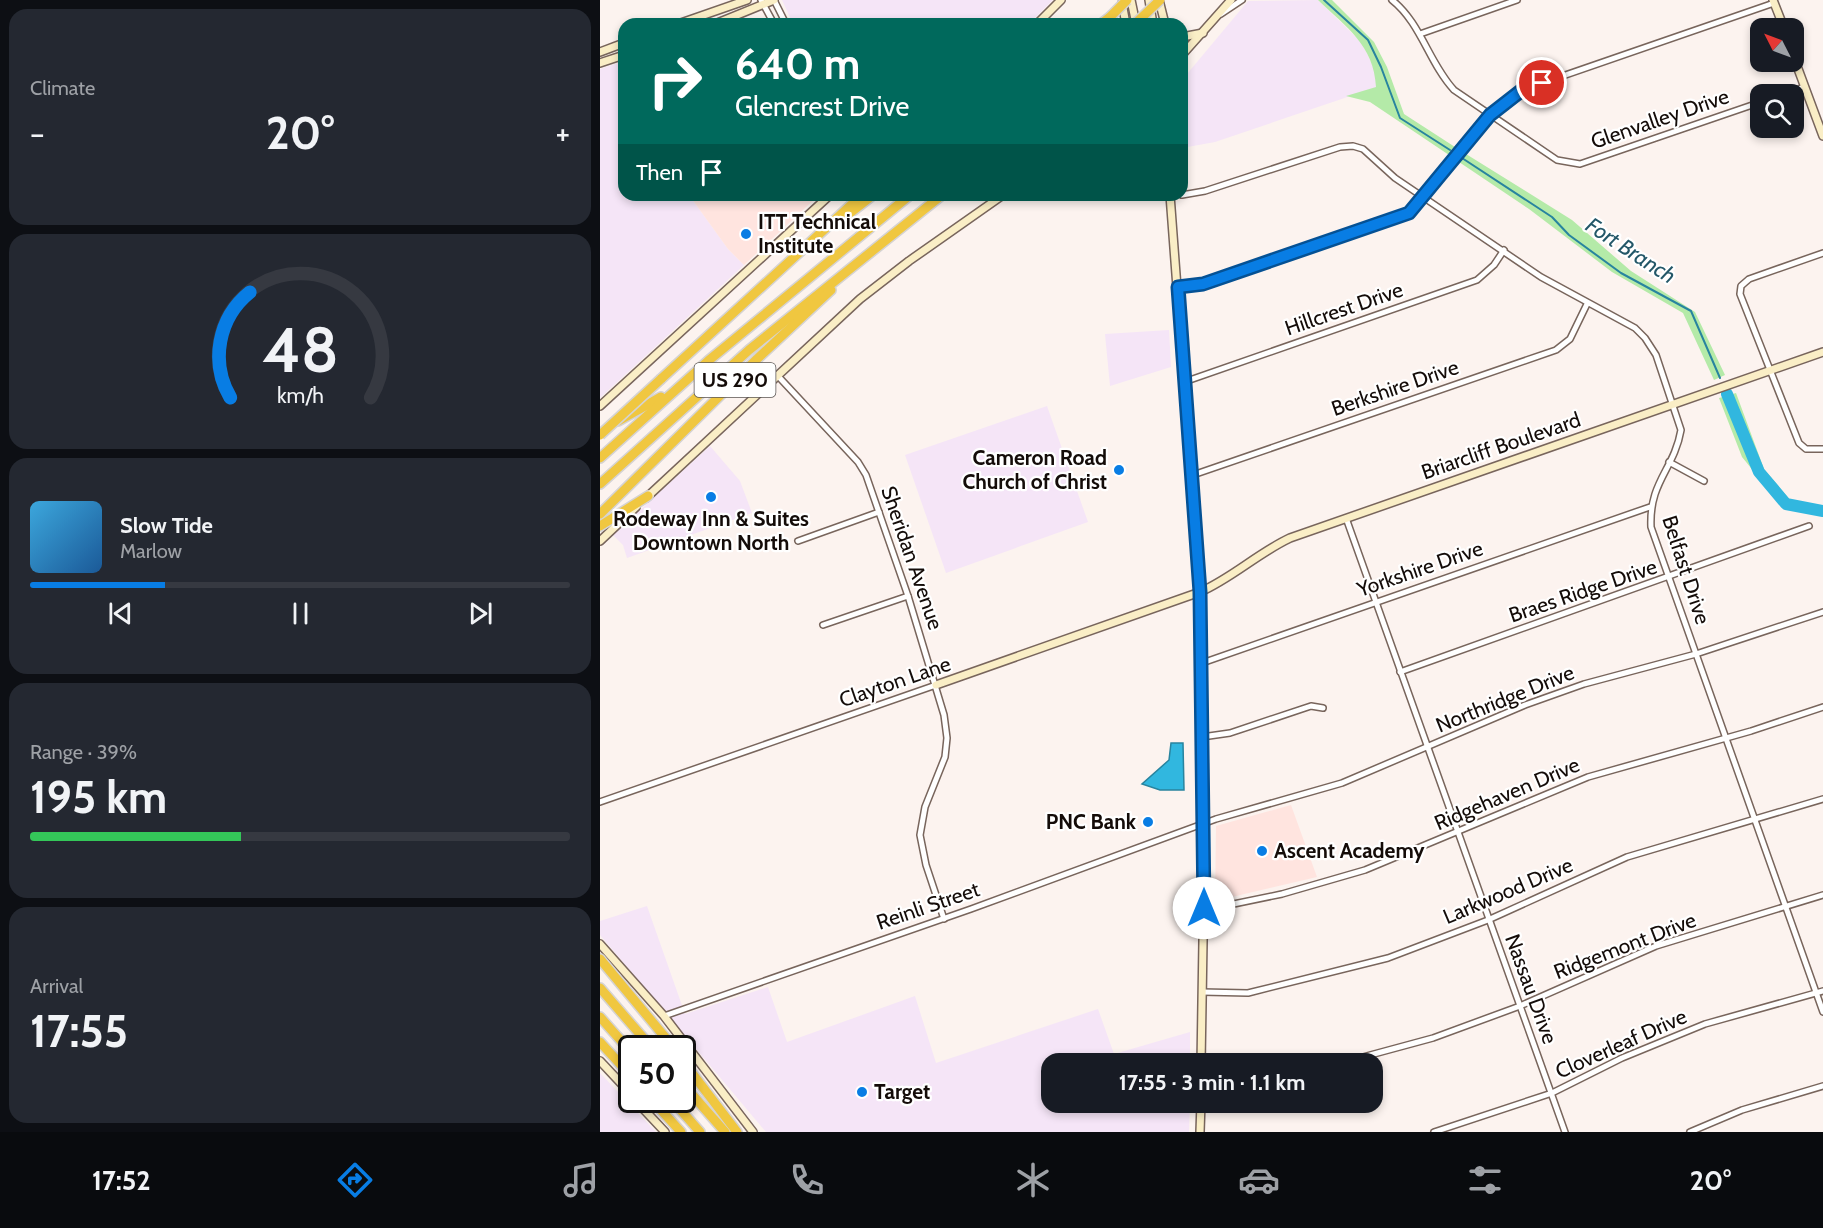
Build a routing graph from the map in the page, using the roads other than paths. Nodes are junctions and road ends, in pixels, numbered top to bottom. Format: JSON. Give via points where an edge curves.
{"nodes":[{"id":1,"x":747,"y":0,"type":"edge"},
{"id":2,"x":774,"y":0,"type":"edge"},
{"id":3,"x":1061,"y":0,"type":"edge"},
{"id":4,"x":1121,"y":0,"type":"edge"},
{"id":5,"x":1129,"y":0,"type":"edge"},
{"id":6,"x":1149,"y":0,"type":"edge"},
{"id":7,"x":1160,"y":0,"type":"edge"},
{"id":8,"x":1231,"y":0,"type":"edge"},
{"id":9,"x":1242,"y":0,"type":"edge"},
{"id":10,"x":1392,"y":0,"type":"edge"},
{"id":11,"x":1517,"y":0,"type":"edge"},
{"id":12,"x":1774,"y":1,"type":"edge"},
{"id":13,"x":763,"y":3,"type":"edge"},
{"id":14,"x":1220,"y":15,"type":"junction"},
{"id":15,"x":695,"y":18,"type":"edge"},
{"id":16,"x":729,"y":18,"type":"edge"},
{"id":17,"x":771,"y":18,"type":"edge"},
{"id":18,"x":783,"y":18,"type":"edge"},
{"id":19,"x":1043,"y":18,"type":"edge"},
{"id":20,"x":1108,"y":18,"type":"edge"},
{"id":21,"x":1125,"y":18,"type":"edge"},
{"id":22,"x":1134,"y":18,"type":"edge"},
{"id":23,"x":1141,"y":18,"type":"edge"},
{"id":24,"x":1152,"y":18,"type":"edge"},
{"id":25,"x":1164,"y":18,"type":"edge"},
{"id":26,"x":1780,"y":18,"type":"edge"},
{"id":27,"x":1204,"y":32,"type":"junction"},
{"id":28,"x":1420,"y":34,"type":"junction"},
{"id":29,"x":1188,"y":36,"type":"edge"},
{"id":30,"x":618,"y":45,"type":"edge"},
{"id":31,"x":611,"y":48,"type":"junction"},
{"id":32,"x":1188,"y":49,"type":"edge"},
{"id":33,"x":600,"y":51,"type":"edge"},
{"id":34,"x":618,"y":57,"type":"edge"},
{"id":35,"x":615,"y":58,"type":"junction"},
{"id":36,"x":600,"y":63,"type":"edge"},
{"id":37,"x":1804,"y":87,"type":"edge"},
{"id":38,"x":1750,"y":106,"type":"edge"},
{"id":39,"x":1490,"y":115,"type":"junction"},
{"id":40,"x":1823,"y":136,"type":"edge"},
{"id":41,"x":1188,"y":194,"type":"edge"},
{"id":42,"x":1423,"y":197,"type":"junction"},
{"id":43,"x":823,"y":201,"type":"edge"},
{"id":44,"x":855,"y":201,"type":"edge"},
{"id":45,"x":866,"y":201,"type":"edge"},
{"id":46,"x":903,"y":201,"type":"edge"},
{"id":47,"x":935,"y":201,"type":"edge"},
{"id":48,"x":995,"y":201,"type":"edge"},
{"id":49,"x":1170,"y":201,"type":"edge"},
{"id":50,"x":1504,"y":250,"type":"junction"},
{"id":51,"x":1823,"y":253,"type":"edge"},
{"id":52,"x":865,"y":257,"type":"junction"},
{"id":53,"x":774,"y":276,"type":"junction"},
{"id":54,"x":1178,"y":287,"type":"junction"},
{"id":55,"x":1587,"y":304,"type":"junction"},
{"id":56,"x":1823,"y":352,"type":"edge"},
{"id":57,"x":1771,"y":370,"type":"junction"},
{"id":58,"x":777,"y":375,"type":"junction"},
{"id":59,"x":1185,"y":382,"type":"junction"},
{"id":60,"x":681,"y":385,"type":"junction"},
{"id":61,"x":1674,"y":404,"type":"junction"},
{"id":62,"x":600,"y":406,"type":"edge"},
{"id":63,"x":600,"y":433,"type":"edge"},
{"id":64,"x":1823,"y":448,"type":"edge"},
{"id":65,"x":600,"y":458,"type":"edge"},
{"id":66,"x":1669,"y":462,"type":"junction"},
{"id":67,"x":1190,"y":476,"type":"junction"},
{"id":68,"x":1704,"y":481,"type":"dead end"},
{"id":69,"x":600,"y":484,"type":"edge"},
{"id":70,"x":648,"y":496,"type":"junction"},
{"id":71,"x":1650,"y":507,"type":"junction"},
{"id":72,"x":879,"y":512,"type":"junction"},
{"id":73,"x":600,"y":514,"type":"edge"},
{"id":74,"x":1346,"y":518,"type":"junction"},
{"id":75,"x":600,"y":526,"type":"edge"},
{"id":76,"x":1809,"y":526,"type":"dead end"},
{"id":77,"x":600,"y":541,"type":"edge"},
{"id":78,"x":798,"y":541,"type":"dead end"},
{"id":79,"x":1668,"y":579,"type":"junction"},
{"id":80,"x":1200,"y":592,"type":"junction"},
{"id":81,"x":909,"y":596,"type":"junction"},
{"id":82,"x":1375,"y":603,"type":"junction"},
{"id":83,"x":1823,"y":612,"type":"edge"},
{"id":84,"x":823,"y":626,"type":"dead end"},
{"id":85,"x":1696,"y":654,"type":"junction"},
{"id":86,"x":1202,"y":663,"type":"junction"},
{"id":87,"x":1400,"y":672,"type":"junction"},
{"id":88,"x":936,"y":685,"type":"junction"},
{"id":89,"x":1823,"y":707,"type":"edge"},
{"id":90,"x":1323,"y":708,"type":"dead end"},
{"id":91,"x":1202,"y":737,"type":"junction"},
{"id":92,"x":1724,"y":738,"type":"junction"},
{"id":93,"x":1429,"y":748,"type":"junction"},
{"id":94,"x":1823,"y":799,"type":"edge"},
{"id":95,"x":600,"y":802,"type":"edge"},
{"id":96,"x":1756,"y":820,"type":"junction"},
{"id":97,"x":1203,"y":826,"type":"junction"},
{"id":98,"x":1460,"y":832,"type":"junction"},
{"id":99,"x":1823,"y":895,"type":"edge"},
{"id":100,"x":1786,"y":907,"type":"junction"},
{"id":101,"x":1204,"y":908,"type":"junction"},
{"id":102,"x":944,"y":919,"type":"junction"},
{"id":103,"x":1488,"y":920,"type":"junction"},
{"id":104,"x":600,"y":944,"type":"edge"},
{"id":105,"x":600,"y":959,"type":"edge"},
{"id":106,"x":600,"y":988,"type":"edge"},
{"id":107,"x":1202,"y":992,"type":"junction"},
{"id":108,"x":1820,"y":993,"type":"edge"},
{"id":109,"x":1520,"y":1006,"type":"junction"},
{"id":110,"x":1823,"y":1012,"type":"edge"},
{"id":111,"x":664,"y":1016,"type":"junction"},
{"id":112,"x":600,"y":1017,"type":"edge"},
{"id":113,"x":641,"y":1035,"type":"edge"},
{"id":114,"x":663,"y":1035,"type":"edge"},
{"id":115,"x":618,"y":1037,"type":"edge"},
{"id":116,"x":600,"y":1041,"type":"edge"},
{"id":117,"x":1201,"y":1053,"type":"edge"},
{"id":118,"x":1378,"y":1053,"type":"edge"},
{"id":119,"x":600,"y":1061,"type":"edge"},
{"id":120,"x":618,"y":1061,"type":"edge"},
{"id":121,"x":696,"y":1078,"type":"edge"},
{"id":122,"x":618,"y":1080,"type":"edge"},
{"id":123,"x":1823,"y":1086,"type":"edge"},
{"id":124,"x":1552,"y":1093,"type":"junction"},
{"id":125,"x":696,"y":1099,"type":"edge"},
{"id":126,"x":647,"y":1113,"type":"edge"},
{"id":127,"x":664,"y":1113,"type":"edge"},
{"id":128,"x":683,"y":1113,"type":"edge"},
{"id":129,"x":1201,"y":1113,"type":"edge"},
{"id":130,"x":665,"y":1132,"type":"edge"},
{"id":131,"x":681,"y":1132,"type":"edge"},
{"id":132,"x":700,"y":1132,"type":"edge"},
{"id":133,"x":725,"y":1132,"type":"edge"},
{"id":134,"x":737,"y":1132,"type":"edge"},
{"id":135,"x":753,"y":1132,"type":"edge"},
{"id":136,"x":1200,"y":1132,"type":"edge"},
{"id":137,"x":1434,"y":1132,"type":"edge"},
{"id":138,"x":1565,"y":1132,"type":"edge"},
{"id":139,"x":1690,"y":1132,"type":"edge"}],
"edges":[{"from":1,"to":15,"type":"main road"},
{"from":2,"to":13,"type":"main road"},
{"from":2,"to":18,"type":"street"},
{"from":3,"to":19,"type":"main road"},
{"from":4,"to":21,"type":"main road"},
{"from":5,"to":20,"type":"highway","bridge":true},
{"from":5,"to":22,"type":"main road"},
{"from":6,"to":24,"type":"main road"},
{"from":7,"to":23,"type":"highway","bridge":true},
{"from":7,"to":25,"type":"main road"},
{"from":8,"to":14,"type":"main road"},
{"from":9,"to":14,"type":"street"},
{"from":10,"to":28,"type":"street"},
{"from":11,"to":28,"type":"street"},
{"from":12,"to":26,"type":"main road"},
{"from":12,"to":39,"type":"street","via":[[1522,90]]},
{"from":13,"to":16,"type":"main road"},
{"from":13,"to":17,"type":"street"},
{"from":14,"to":27,"type":"main road"},
{"from":27,"to":29,"type":"main road"},
{"from":27,"to":32,"type":"main road"},
{"from":28,"to":39,"type":"street","via":[[1442,77]]},
{"from":30,"to":31,"type":"main road"},
{"from":31,"to":33,"type":"main road"},
{"from":31,"to":35,"type":"main road"},
{"from":34,"to":35,"type":"main road"},
{"from":35,"to":36,"type":"main road"},
{"from":37,"to":40,"type":"main road"},
{"from":38,"to":39,"type":"street","name":"Glenvalley Drive","via":[[1580,164],[1557,160]]},
{"from":39,"to":42,"type":"street"},
{"from":41,"to":42,"type":"street","name":"Belfast Drive","via":[[1353,146],[1369,153]]},
{"from":42,"to":50,"type":"street","name":"Belfast Drive"},
{"from":42,"to":54,"type":"street","via":[[1409,213],[1396,219],[1203,284]]},
{"from":43,"to":62,"type":"main road"},
{"from":44,"to":53,"type":"highway"},
{"from":45,"to":53,"type":"highway","number":"US 290"},
{"from":46,"to":60,"type":"highway"},
{"from":47,"to":52,"type":"highway","number":"US 290"},
{"from":48,"to":58,"type":"main road","via":[[888,277]]},
{"from":49,"to":54,"type":"main road"},
{"from":50,"to":55,"type":"street","name":"Belfast Drive"},
{"from":50,"to":59,"type":"street","name":"Hillcrest Drive","via":[[1494,266],[1477,280]]},
{"from":51,"to":57,"type":"street","via":[[1749,279],[1741,286],[1740,294]]},
{"from":52,"to":69,"type":"highway","via":[[721,375]]},
{"from":52,"to":73,"type":"highway","number":"US 290"},
{"from":53,"to":63,"type":"highway","number":"US 290","bridge":true},
{"from":54,"to":59,"type":"main road"},
{"from":55,"to":61,"type":"street","name":"Belfast Drive","via":[[1626,322],[1646,338]]},
{"from":55,"to":67,"type":"street","name":"Berkshire Drive","via":[[1570,339],[1556,350]]},
{"from":56,"to":57,"type":"main road","name":"Briarcliff Boulevard"},
{"from":57,"to":61,"type":"main road","name":"Briarcliff Boulevard"},
{"from":57,"to":64,"type":"street","via":[[1799,443],[1806,449]]},
{"from":58,"to":70,"type":"main road"},
{"from":58,"to":72,"type":"street","name":"Sheridan Avenue","via":[[861,467]]},
{"from":59,"to":67,"type":"main road"},
{"from":60,"to":63,"type":"highway"},
{"from":60,"to":65,"type":"highway"},
{"from":61,"to":66,"type":"street","name":"Belfast Drive","via":[[1681,430]]},
{"from":61,"to":74,"type":"main road","name":"Briarcliff Boulevard"},
{"from":66,"to":68,"type":"street"},
{"from":66,"to":71,"type":"street","name":"Belfast Drive"},
{"from":67,"to":80,"type":"main road"},
{"from":70,"to":75,"type":"highway"},
{"from":70,"to":77,"type":"main road"},
{"from":71,"to":79,"type":"street","name":"Belfast Drive","via":[[1651,527]]},
{"from":71,"to":82,"type":"street","name":"Yorkshire Drive"},
{"from":72,"to":78,"type":"street"},
{"from":72,"to":81,"type":"street","name":"Sheridan Avenue"},
{"from":74,"to":80,"type":"main road","name":"Briarcliff Boulevard","via":[[1272,546],[1238,573]]},
{"from":74,"to":82,"type":"street","name":"Nassau Drive"},
{"from":76,"to":79,"type":"street","name":"Braes Ridge Drive"},
{"from":79,"to":85,"type":"street","name":"Belfast Drive"},
{"from":79,"to":87,"type":"street","name":"Braes Ridge Drive"},
{"from":80,"to":86,"type":"main road"},
{"from":80,"to":88,"type":"main road","name":"Clayton Lane"},
{"from":81,"to":84,"type":"street"},
{"from":81,"to":88,"type":"street","name":"Sheridan Avenue"},
{"from":82,"to":86,"type":"street","name":"Yorkshire Drive"},
{"from":82,"to":87,"type":"street","name":"Nassau Drive"},
{"from":83,"to":85,"type":"street","name":"Northridge Drive"},
{"from":85,"to":92,"type":"street","name":"Belfast Drive"},
{"from":85,"to":93,"type":"street","name":"Northridge Drive","via":[[1584,684],[1525,705]]},
{"from":86,"to":91,"type":"main road"},
{"from":87,"to":93,"type":"street","name":"Nassau Drive"},
{"from":88,"to":95,"type":"street","name":"Clayton Lane"},
{"from":88,"to":102,"type":"street","name":"Sheridan Avenue","via":[[947,738],[920,835]]},
{"from":89,"to":92,"type":"street","name":"Ridgehaven Drive"},
{"from":90,"to":91,"type":"street","via":[[1311,706],[1230,733]]},
{"from":91,"to":97,"type":"main road"},
{"from":92,"to":96,"type":"street","name":"Belfast Drive"},
{"from":92,"to":98,"type":"street","name":"Ridgehaven Drive","via":[[1588,777]]},
{"from":93,"to":97,"type":"street","name":"Northridge Drive","via":[[1342,783]]},
{"from":93,"to":98,"type":"street","name":"Nassau Drive"},
{"from":94,"to":96,"type":"street","name":"Larkwood Drive"},
{"from":96,"to":100,"type":"street","name":"Belfast Drive"},
{"from":96,"to":103,"type":"street","name":"Larkwood Drive","via":[[1627,857]]},
{"from":97,"to":101,"type":"main road"},
{"from":97,"to":102,"type":"street","name":"Reinli Street"},
{"from":98,"to":101,"type":"street","name":"Ridgehaven Drive","via":[[1365,870],[1281,894]]},
{"from":98,"to":103,"type":"street","name":"Nassau Drive"},
{"from":99,"to":100,"type":"street","name":"Ridgemont Drive"},
{"from":100,"to":108,"type":"street","name":"Belfast Drive"},
{"from":100,"to":109,"type":"street","name":"Ridgemont Drive","via":[[1656,946]]},
{"from":101,"to":107,"type":"main road"},
{"from":102,"to":111,"type":"street","name":"Reinli Street"},
{"from":103,"to":107,"type":"street","name":"Larkwood Drive","via":[[1388,958],[1248,993]]},
{"from":103,"to":109,"type":"street","name":"Nassau Drive"},
{"from":104,"to":111,"type":"main road"},
{"from":105,"to":114,"type":"highway"},
{"from":106,"to":113,"type":"highway"},
{"from":107,"to":117,"type":"main road"},
{"from":108,"to":110,"type":"street","name":"Belfast Drive"},
{"from":108,"to":124,"type":"street","name":"Cloverleaf Drive","via":[[1705,1024],[1622,1058]]},
{"from":109,"to":118,"type":"street","name":"Ridgemont Drive","via":[[1433,1038]]},
{"from":109,"to":124,"type":"street","name":"Nassau Drive"},
{"from":111,"to":135,"type":"main road"},
{"from":112,"to":115,"type":"highway"},
{"from":116,"to":120,"type":"highway"},
{"from":119,"to":122,"type":"main road"},
{"from":121,"to":134,"type":"highway"},
{"from":123,"to":139,"type":"street","via":[[1742,1110]]},
{"from":124,"to":137,"type":"street","name":"Cloverleaf Drive"},
{"from":124,"to":138,"type":"street","name":"Nassau Drive"},
{"from":125,"to":133,"type":"highway"},
{"from":126,"to":130,"type":"main road"},
{"from":127,"to":131,"type":"highway"},
{"from":128,"to":132,"type":"highway"},
{"from":129,"to":136,"type":"main road"}]}
